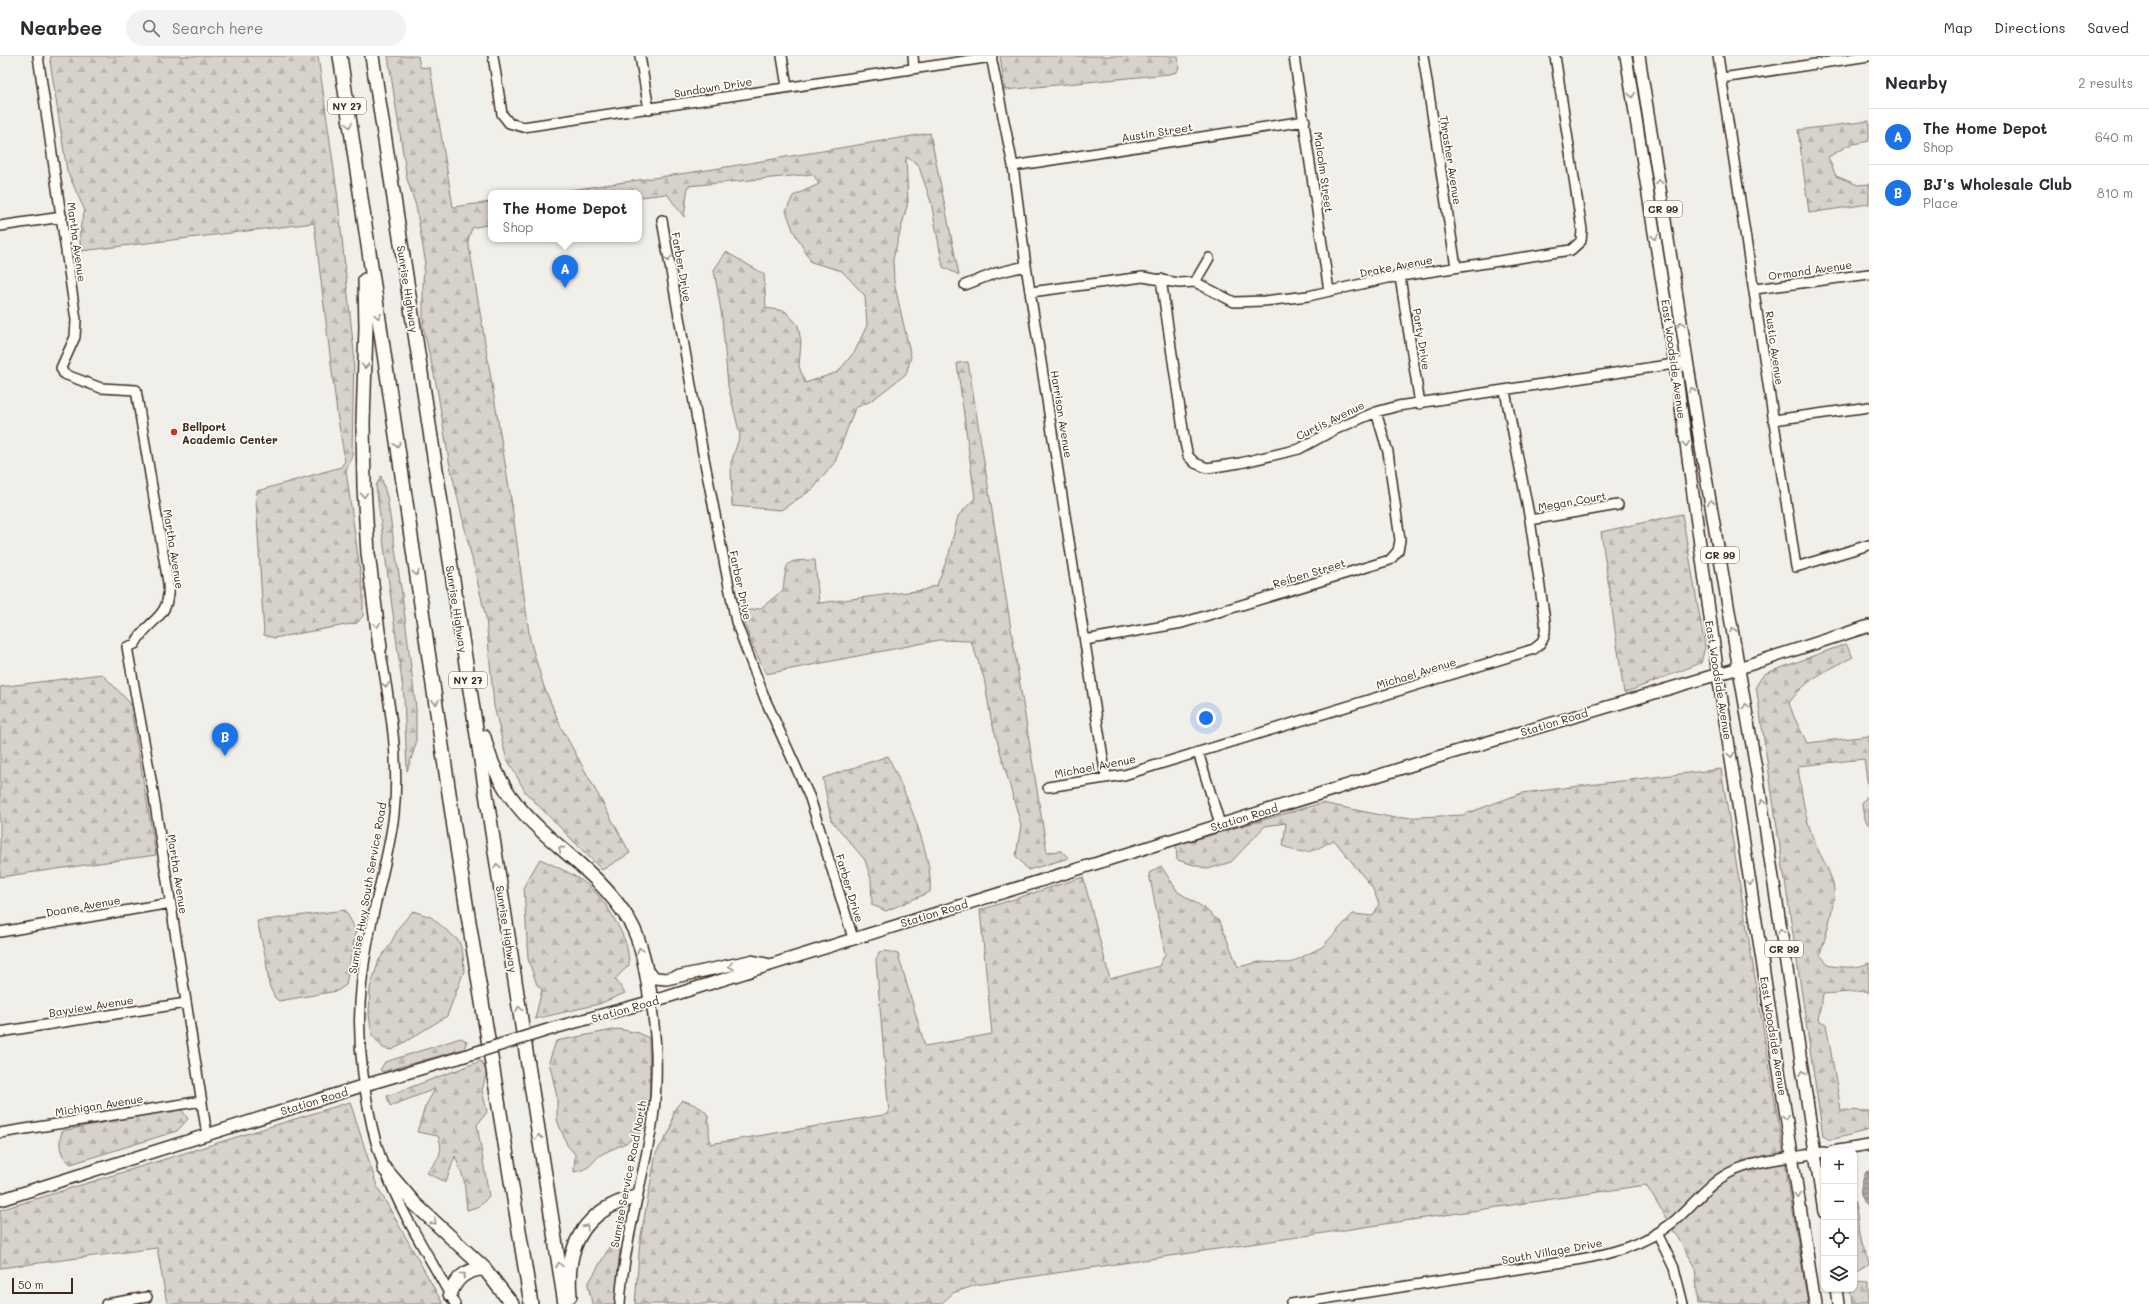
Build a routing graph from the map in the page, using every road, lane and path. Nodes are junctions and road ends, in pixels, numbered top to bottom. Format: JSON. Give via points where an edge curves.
{"nodes":[{"id":1,"x":38,"y":56,"type":"edge"},
{"id":2,"x":340,"y":56,"type":"edge"},
{"id":3,"x":372,"y":56,"type":"edge"},
{"id":4,"x":493,"y":56,"type":"edge"},
{"id":5,"x":640,"y":56,"type":"edge"},
{"id":6,"x":782,"y":56,"type":"edge"},
{"id":7,"x":913,"y":56,"type":"edge"},
{"id":8,"x":992,"y":56,"type":"edge"},
{"id":9,"x":1294,"y":56,"type":"edge"},
{"id":10,"x":1422,"y":56,"type":"edge"},
{"id":11,"x":1555,"y":56,"type":"edge"},
{"id":12,"x":1626,"y":56,"type":"edge"},
{"id":13,"x":1639,"y":56,"type":"edge"},
{"id":14,"x":1718,"y":56,"type":"edge"},
{"id":15,"x":1869,"y":56,"type":"edge"},
{"id":16,"x":914,"y":68,"type":"junction"},
{"id":17,"x":1722,"y":78,"type":"junction"},
{"id":18,"x":786,"y":87,"type":"junction"},
{"id":19,"x":648,"y":110,"type":"junction"},
{"id":20,"x":1305,"y":121,"type":"junction"},
{"id":21,"x":353,"y":153,"type":"junction"},
{"id":22,"x":1013,"y":166,"type":"junction"},
{"id":23,"x":62,"y":217,"type":"junction"},
{"id":24,"x":662,"y":220,"type":"dead end"},
{"id":25,"x":0,"y":226,"type":"edge"},
{"id":26,"x":1209,"y":258,"type":"dead end"},
{"id":27,"x":1026,"y":266,"type":"junction"},
{"id":28,"x":1456,"y":267,"type":"junction"},
{"id":29,"x":1869,"y":274,"type":"edge"},
{"id":30,"x":1400,"y":277,"type":"junction"},
{"id":31,"x":1161,"y":279,"type":"junction"},
{"id":32,"x":1194,"y":282,"type":"junction"},
{"id":33,"x":964,"y":285,"type":"dead end"},
{"id":34,"x":1755,"y":289,"type":"junction"},
{"id":35,"x":1329,"y":291,"type":"junction"},
{"id":36,"x":1031,"y":292,"type":"junction"},
{"id":37,"x":1687,"y":362,"type":"junction"},
{"id":38,"x":1675,"y":364,"type":"junction"},
{"id":39,"x":1504,"y":391,"type":"junction"},
{"id":40,"x":1420,"y":404,"type":"junction"},
{"id":41,"x":1869,"y":407,"type":"edge"},
{"id":42,"x":1376,"y":412,"type":"junction"},
{"id":43,"x":1773,"y":420,"type":"junction"},
{"id":44,"x":1618,"y":505,"type":"dead end"},
{"id":45,"x":1530,"y":520,"type":"junction"},
{"id":46,"x":1869,"y":545,"type":"edge"},
{"id":47,"x":1869,"y":626,"type":"edge"},
{"id":48,"x":1085,"y":640,"type":"junction"},
{"id":49,"x":380,"y":647,"type":"joint"},
{"id":50,"x":465,"y":662,"type":"junction"},
{"id":51,"x":1739,"y":668,"type":"junction"},
{"id":52,"x":1718,"y":675,"type":"junction"},
{"id":53,"x":1198,"y":752,"type":"junction"},
{"id":54,"x":1106,"y":777,"type":"junction"},
{"id":55,"x":1048,"y":787,"type":"dead end"},
{"id":56,"x":1220,"y":824,"type":"junction"},
{"id":57,"x":170,"y":903,"type":"junction"},
{"id":58,"x":0,"y":932,"type":"edge"},
{"id":59,"x":853,"y":938,"type":"junction"},
{"id":60,"x":769,"y":964,"type":"junction"},
{"id":61,"x":645,"y":971,"type":"junction"},
{"id":62,"x":651,"y":1001,"type":"junction"},
{"id":63,"x":186,"y":1003,"type":"junction"},
{"id":64,"x":0,"y":1032,"type":"edge"},
{"id":65,"x":364,"y":1086,"type":"junction"},
{"id":66,"x":202,"y":1101,"type":"junction"},
{"id":67,"x":0,"y":1133,"type":"edge"},
{"id":68,"x":208,"y":1135,"type":"junction"},
{"id":69,"x":1869,"y":1145,"type":"edge"},
{"id":70,"x":1850,"y":1148,"type":"edge"},
{"id":71,"x":1820,"y":1153,"type":"edge"},
{"id":72,"x":1792,"y":1158,"type":"junction"},
{"id":73,"x":384,"y":1168,"type":"junction"},
{"id":74,"x":1822,"y":1184,"type":"edge"},
{"id":75,"x":636,"y":1197,"type":"junction"},
{"id":76,"x":0,"y":1200,"type":"edge"},
{"id":77,"x":1657,"y":1233,"type":"junction"},
{"id":78,"x":484,"y":1268,"type":"junction"},
{"id":79,"x":1836,"y":1292,"type":"edge"},
{"id":80,"x":147,"y":1297,"type":"dead end"},
{"id":81,"x":452,"y":1299,"type":"edge"},
{"id":82,"x":106,"y":1304,"type":"edge"},
{"id":83,"x":512,"y":1304,"type":"edge"},
{"id":84,"x":531,"y":1304,"type":"edge"},
{"id":85,"x":565,"y":1304,"type":"edge"},
{"id":86,"x":571,"y":1304,"type":"edge"},
{"id":87,"x":620,"y":1304,"type":"edge"},
{"id":88,"x":1291,"y":1304,"type":"edge"},
{"id":89,"x":1683,"y":1304,"type":"edge"},
{"id":90,"x":1815,"y":1304,"type":"edge"},
{"id":91,"x":1838,"y":1304,"type":"edge"}],
"edges":[{"from":1,"to":23,"type":"street","name":"Martha Avenue"},
{"from":2,"to":21,"type":"highway","number":"NY 27","one_way":true},
{"from":3,"to":50,"type":"highway","name":"Sunrise Highway","number":"NY 27"},
{"from":4,"to":19,"type":"street","name":"Sundown Drive","via":[[502,114],[509,123],[518,127]]},
{"from":5,"to":19,"type":"street"},
{"from":6,"to":18,"type":"street"},
{"from":7,"to":16,"type":"street"},
{"from":8,"to":16,"type":"street","name":"Sundown Drive"},
{"from":8,"to":22,"type":"street","name":"Harrison Avenue"},
{"from":9,"to":20,"type":"street","name":"Malcolm Street"},
{"from":10,"to":28,"type":"street","name":"Thrasher Avenue"},
{"from":11,"to":28,"type":"street","name":"Drake Avenue","via":[[1581,241],[1571,250],[1560,253]]},
{"from":12,"to":38,"type":"main road","name":"East Woodside Avenue","number":"CR 99","one_way":true},
{"from":37,"to":13,"type":"main road","name":"East Woodside Avenue","number":"CR 99","one_way":true},
{"from":14,"to":17,"type":"street","name":"Rustic Avenue"},
{"from":15,"to":17,"type":"street"},
{"from":16,"to":18,"type":"street","name":"Sundown Drive"},
{"from":17,"to":34,"type":"street","name":"Rustic Avenue"},
{"from":18,"to":19,"type":"street","name":"Sundown Drive"},
{"from":20,"to":22,"type":"street","name":"Austin Street"},
{"from":20,"to":35,"type":"street","name":"Malcolm Street"},
{"from":21,"to":49,"type":"highway","one_way":true,"via":[[366,304],[363,423],[365,514]]},
{"from":21,"to":84,"type":"highway","number":"NY 27","one_way":true,"via":[[458,854]]},
{"from":22,"to":27,"type":"street","name":"Harrison Avenue"},
{"from":23,"to":25,"type":"street"},
{"from":23,"to":57,"type":"street","name":"Martha Avenue","via":[[76,320],[75,337],[61,368],[64,374],[101,388],[136,390],[168,584],[169,597],[165,611],[141,633],[135,644],[127,647]]},
{"from":24,"to":59,"type":"street","name":"Farber Drive","one_way":true,"via":[[736,622],[765,698],[810,798]]},
{"from":26,"to":32,"type":"street"},
{"from":27,"to":33,"type":"street","via":[[996,273]]},
{"from":27,"to":36,"type":"street","name":"Harrison Avenue"},
{"from":28,"to":30,"type":"street","name":"Drake Avenue"},
{"from":29,"to":34,"type":"street","name":"Ormand Avenue"},
{"from":30,"to":35,"type":"street","name":"Drake Avenue"},
{"from":30,"to":40,"type":"street","name":"Party Drive"},
{"from":31,"to":32,"type":"street","name":"Drake Avenue","via":[[1179,283]]},
{"from":31,"to":36,"type":"street","name":"Drake Avenue","via":[[1143,277]]},
{"from":31,"to":42,"type":"street","name":"Curtis Avenue","via":[[1182,433],[1188,456],[1195,463],[1208,468],[1299,449]]},
{"from":32,"to":35,"type":"street","name":"Drake Avenue","via":[[1234,302],[1308,296]]},
{"from":34,"to":43,"type":"street","name":"Rustic Avenue"},
{"from":36,"to":48,"type":"street","name":"Harrison Avenue"},
{"from":37,"to":38,"type":"street","name":"Curtis Avenue"},
{"from":51,"to":37,"type":"main road","name":"East Woodside Avenue","number":"CR 99","one_way":true},
{"from":38,"to":39,"type":"street","name":"Curtis Avenue"},
{"from":38,"to":52,"type":"main road","name":"East Woodside Avenue","number":"CR 99","one_way":true},
{"from":39,"to":40,"type":"street","name":"Curtis Avenue"},
{"from":39,"to":45,"type":"street","name":"Michael Avenue"},
{"from":40,"to":42,"type":"street","name":"Curtis Avenue"},
{"from":41,"to":43,"type":"street"},
{"from":42,"to":48,"type":"street","name":"Reiben Street","via":[[1388,452],[1400,540],[1398,551],[1390,560],[1182,623]]},
{"from":43,"to":46,"type":"street","name":"Rustic Avenue","via":[[1796,567]]},
{"from":44,"to":45,"type":"street","name":"Megan Court"},
{"from":45,"to":53,"type":"street","name":"Michael Avenue","via":[[1546,634],[1542,644],[1534,650]]},
{"from":47,"to":51,"type":"main road","name":"Station Road"},
{"from":48,"to":54,"type":"street","name":"Harrison Avenue"},
{"from":49,"to":65,"type":"street","name":"Sunrise Hwy South Service Road","one_way":true,"via":[[393,734],[395,796],[392,826],[368,940],[361,990],[360,1043]]},
{"from":61,"to":50,"type":"highway","one_way":true,"via":[[631,924],[616,902],[587,872],[534,826],[503,786],[488,752],[477,696]]},
{"from":85,"to":50,"type":"highway","name":"Sunrise Highway","number":"NY 27","one_way":true},
{"from":51,"to":52,"type":"main road","name":"Station Road"},
{"from":71,"to":51,"type":"main road","name":"East Woodside Avenue","number":"CR 99","one_way":true},
{"from":52,"to":56,"type":"main road","name":"Station Road"},
{"from":52,"to":72,"type":"main road","name":"East Woodside Avenue","number":"CR 99","one_way":true},
{"from":53,"to":54,"type":"street","name":"Michael Avenue","via":[[1124,775]]},
{"from":53,"to":56,"type":"street"},
{"from":54,"to":55,"type":"street","name":"Michael Avenue"},
{"from":56,"to":59,"type":"main road","name":"Station Road"},
{"from":57,"to":58,"type":"street","name":"Doane Avenue"},
{"from":57,"to":63,"type":"street","name":"Martha Avenue"},
{"from":59,"to":60,"type":"main road","name":"Station Road"},
{"from":60,"to":61,"type":"main road","one_way":true,"via":[[750,961],[666,980],[656,978]]},
{"from":60,"to":62,"type":"main road","name":"Station Road"},
{"from":61,"to":62,"type":"highway"},
{"from":62,"to":65,"type":"main road","name":"Station Road","bridge":true},
{"from":62,"to":75,"type":"street","name":"Sunrise Service Road North","via":[[655,1049],[654,1102]]},
{"from":63,"to":64,"type":"street","name":"Bayview Avenue"},
{"from":63,"to":66,"type":"street","name":"Martha Avenue"},
{"from":65,"to":68,"type":"main road","name":"Station Road"},
{"from":65,"to":73,"type":"street","name":"Sunrise Hwy South Service Road"},
{"from":66,"to":67,"type":"street","name":"Michigan Avenue"},
{"from":66,"to":68,"type":"street","name":"Martha Avenue"},
{"from":68,"to":76,"type":"main road","name":"Station Road"},
{"from":69,"to":70,"type":"street"},
{"from":71,"to":72,"type":"street","name":"South Village Drive"},
{"from":71,"to":74,"type":"main road","name":"East Woodside Avenue","number":"CR 99"},
{"from":72,"to":77,"type":"street","name":"South Village Drive","via":[[1755,1164],[1730,1173],[1715,1182]]},
{"from":72,"to":90,"type":"main road","name":"East Woodside Avenue","number":"CR 99","one_way":true},
{"from":73,"to":78,"type":"highway","one_way":true,"via":[[415,1204]]},
{"from":73,"to":81,"type":"street","name":"Sunrise Hwy South Service Road","via":[[412,1227]]},
{"from":86,"to":75,"type":"highway","one_way":true,"via":[[572,1257],[584,1228],[604,1209],[622,1200]]},
{"from":75,"to":87,"type":"street","name":"Sunrise Service Road North","via":[[625,1255]]},
{"from":77,"to":88,"type":"street","name":"South Village Drive","via":[[1630,1246],[1593,1257]]},
{"from":77,"to":89,"type":"street","via":[[1674,1268]]},
{"from":81,"to":78,"type":"highway","one_way":true,"via":[[454,1284],[463,1273]]},
{"from":78,"to":83,"type":"highway"},
{"from":79,"to":91,"type":"main road"},
{"from":80,"to":82,"type":"street"}]}
